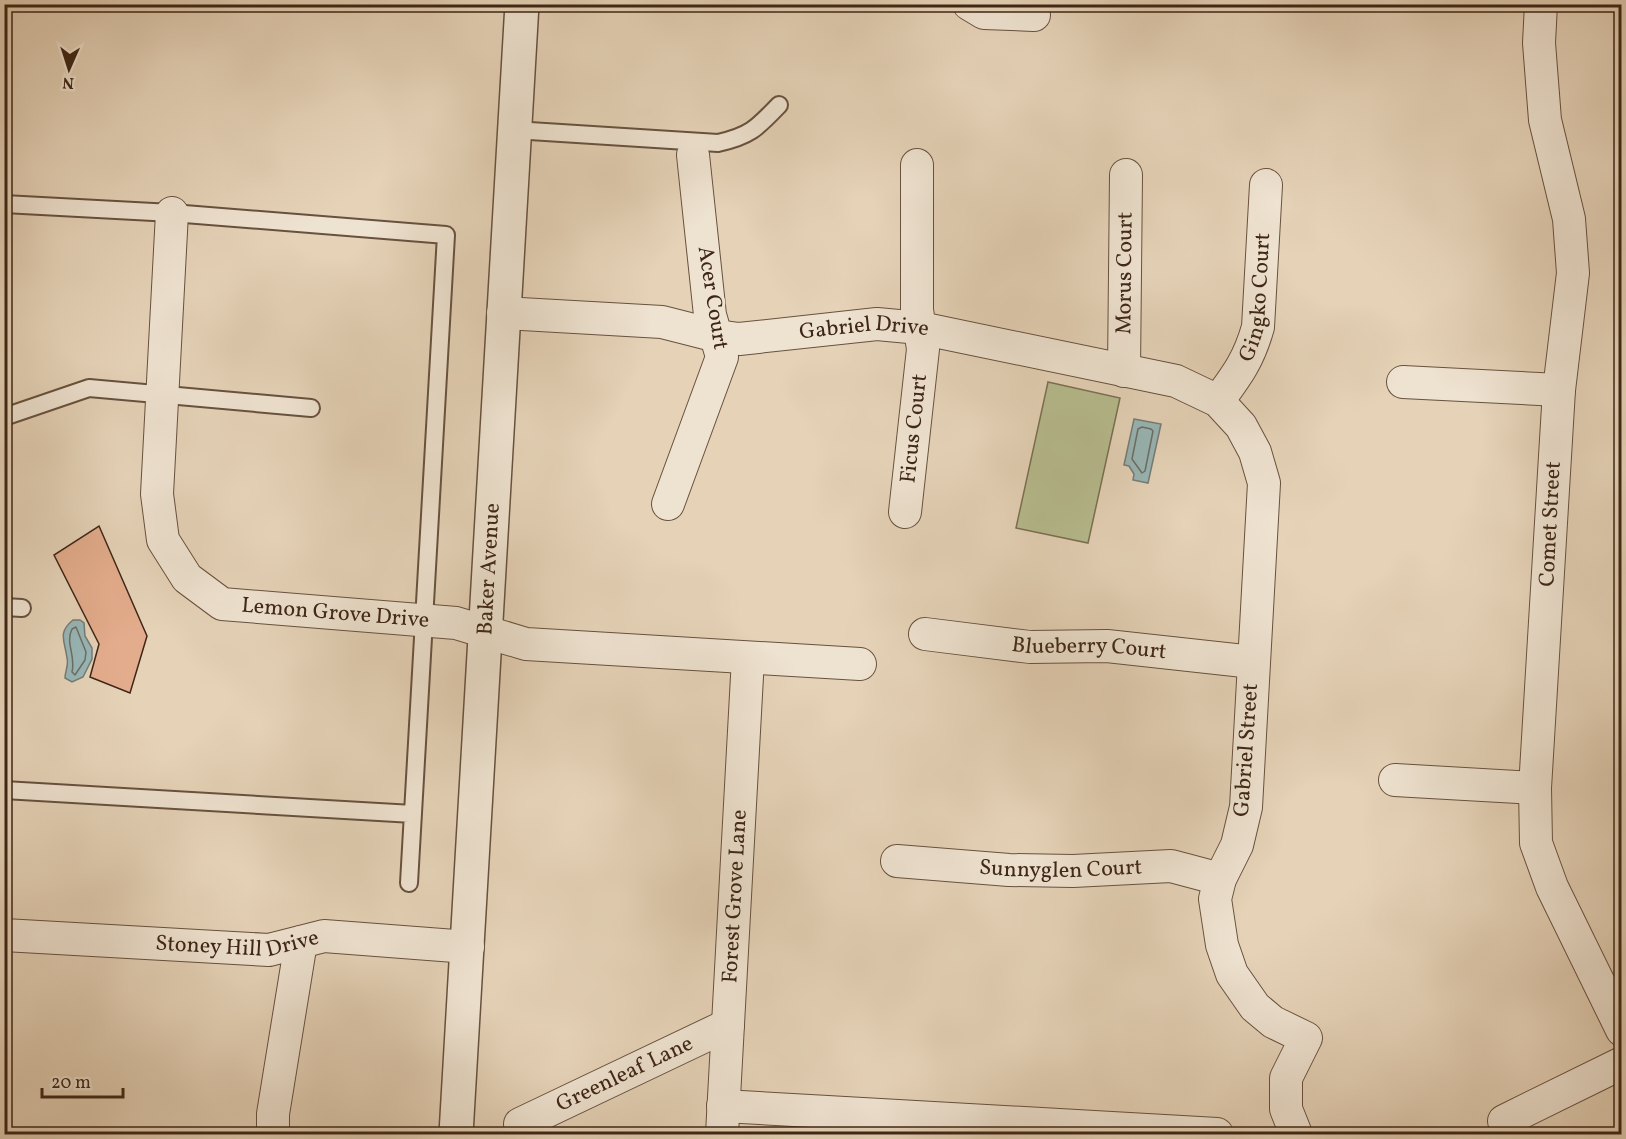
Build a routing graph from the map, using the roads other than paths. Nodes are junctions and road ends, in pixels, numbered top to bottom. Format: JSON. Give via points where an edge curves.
{"nodes":[{"id":1,"x":522,"y":4,"type":"edge"},
{"id":2,"x":969,"y":4,"type":"edge"},
{"id":3,"x":1541,"y":4,"type":"edge"},
{"id":4,"x":1034,"y":15,"type":"dead end"},
{"id":5,"x":779,"y":105,"type":"dead end"},
{"id":6,"x":514,"y":130,"type":"junction"},
{"id":7,"x":693,"y":155,"type":"dead end"},
{"id":8,"x":917,"y":165,"type":"dead end"},
{"id":9,"x":1126,"y":175,"type":"dead end"},
{"id":10,"x":1266,"y":184,"type":"dead end"},
{"id":11,"x":4,"y":204,"type":"edge"},
{"id":12,"x":172,"y":213,"type":"junction"},
{"id":13,"x":503,"y":314,"type":"junction"},
{"id":14,"x":920,"y":328,"type":"junction"},
{"id":15,"x":717,"y":336,"type":"junction"},
{"id":16,"x":1124,"y":371,"type":"junction"},
{"id":17,"x":1403,"y":382,"type":"dead end"},
{"id":18,"x":1559,"y":390,"type":"junction"},
{"id":19,"x":162,"y":393,"type":"junction"},
{"id":20,"x":1218,"y":400,"type":"junction"},
{"id":21,"x":311,"y":408,"type":"dead end"},
{"id":22,"x":4,"y":417,"type":"edge"},
{"id":23,"x":668,"y":504,"type":"dead end"},
{"id":24,"x":905,"y":512,"type":"dead end"},
{"id":25,"x":4,"y":607,"type":"edge"},
{"id":26,"x":22,"y":608,"type":"dead end"},
{"id":27,"x":424,"y":622,"type":"junction"},
{"id":28,"x":486,"y":631,"type":"junction"},
{"id":29,"x":926,"y":634,"type":"dead end"},
{"id":30,"x":748,"y":658,"type":"junction"},
{"id":31,"x":1253,"y":662,"type":"junction"},
{"id":32,"x":860,"y":664,"type":"dead end"},
{"id":33,"x":1395,"y":780,"type":"dead end"},
{"id":34,"x":1535,"y":788,"type":"junction"},
{"id":35,"x":4,"y":790,"type":"edge"},
{"id":36,"x":413,"y":814,"type":"junction"},
{"id":37,"x":897,"y":861,"type":"dead end"},
{"id":38,"x":1220,"y":879,"type":"junction"},
{"id":39,"x":409,"y":883,"type":"dead end"},
{"id":40,"x":4,"y":935,"type":"edge"},
{"id":41,"x":301,"y":942,"type":"junction"},
{"id":42,"x":468,"y":947,"type":"junction"},
{"id":43,"x":728,"y":1025,"type":"junction"},
{"id":44,"x":1622,"y":1029,"type":"edge"},
{"id":45,"x":1622,"y":1063,"type":"edge"},
{"id":46,"x":723,"y":1120,"type":"edge"},
{"id":47,"x":1504,"y":1121,"type":"dead end"},
{"id":48,"x":520,"y":1124,"type":"dead end"},
{"id":49,"x":273,"y":1134,"type":"edge"},
{"id":50,"x":456,"y":1134,"type":"edge"},
{"id":51,"x":1217,"y":1134,"type":"edge"},
{"id":52,"x":1296,"y":1134,"type":"edge"}],
"edges":[{"from":1,"to":6,"type":"street","name":"Baker Avenue"},
{"from":2,"to":4,"type":"street","via":[[984,13]]},
{"from":3,"to":18,"type":"street","name":"Comet Street","via":[[1539,44],[1545,120],[1569,219],[1573,273]]},
{"from":5,"to":6,"type":"lane","via":[[758,128],[740,138],[718,143]]},
{"from":6,"to":13,"type":"street","name":"Baker Avenue"},
{"from":7,"to":15,"type":"street","name":"Acer Court","via":[[710,315]]},
{"from":8,"to":14,"type":"street","name":"Ficus Court","via":[[916,310]]},
{"from":9,"to":16,"type":"street","name":"Morus Court"},
{"from":10,"to":20,"type":"street","name":"Gingko Court","via":[[1258,327],[1244,366]]},
{"from":11,"to":12,"type":"lane"},
{"from":12,"to":19,"type":"street","name":"Lemon Grove Drive"},
{"from":12,"to":27,"type":"lane","via":[[446,235]]},
{"from":13,"to":15,"type":"street","name":"Gabriel Drive","via":[[662,322]]},
{"from":13,"to":28,"type":"street","name":"Baker Avenue"},
{"from":14,"to":15,"type":"street","name":"Gabriel Drive","via":[[877,324],[739,339]]},
{"from":14,"to":16,"type":"street","name":"Gabriel Drive"},
{"from":14,"to":24,"type":"street","name":"Ficus Court","via":[[923,349]]},
{"from":15,"to":23,"type":"street","name":"Acer Court","via":[[722,357]]},
{"from":16,"to":20,"type":"street","name":"Gabriel Drive","via":[[1176,381]]},
{"from":17,"to":18,"type":"street"},
{"from":18,"to":34,"type":"street","name":"Comet Street"},
{"from":19,"to":21,"type":"lane"},
{"from":19,"to":22,"type":"lane","via":[[89,388]]},
{"from":19,"to":27,"type":"street","name":"Lemon Grove Drive","via":[[157,494],[163,540],[187,578],[222,604]]},
{"from":20,"to":31,"type":"street","name":"Gabriel Street","via":[[1241,426],[1255,452],[1264,483]]},
{"from":25,"to":26,"type":"lane"},
{"from":27,"to":28,"type":"street","name":"Lemon Grove Drive","via":[[456,623]]},
{"from":27,"to":36,"type":"lane"},
{"from":28,"to":30,"type":"street","name":"Lemon Grove Drive","via":[[526,644]]},
{"from":28,"to":42,"type":"street","name":"Baker Avenue"},
{"from":29,"to":31,"type":"street","name":"Blueberry Court","via":[[1030,647],[1107,646]]},
{"from":30,"to":32,"type":"street","name":"Lemon Grove Drive"},
{"from":30,"to":43,"type":"street","name":"Forest Grove Lane"},
{"from":31,"to":38,"type":"street","name":"Gabriel Street","via":[[1246,807],[1237,844]]},
{"from":33,"to":34,"type":"street"},
{"from":34,"to":44,"type":"street","name":"Comet Street","via":[[1536,843],[1552,887]]},
{"from":35,"to":36,"type":"lane"},
{"from":36,"to":39,"type":"lane"},
{"from":37,"to":38,"type":"street","name":"Sunnyglen Court","via":[[1009,870],[1171,866]]},
{"from":38,"to":52,"type":"street","name":"Gabriel Street","via":[[1215,899],[1222,945],[1232,974],[1255,1007],[1272,1022],[1306,1038],[1286,1078],[1286,1109]]},
{"from":40,"to":41,"type":"street","name":"Stoney Hill Drive","via":[[269,950]]},
{"from":41,"to":42,"type":"street","name":"Stoney Hill Drive","via":[[324,936]]},
{"from":41,"to":49,"type":"street"},
{"from":42,"to":50,"type":"street","name":"Baker Avenue"},
{"from":43,"to":46,"type":"street","name":"Forest Grove Lane"},
{"from":43,"to":48,"type":"street","name":"Greenleaf Lane"},
{"from":45,"to":47,"type":"street"},
{"from":46,"to":51,"type":"street"}]}
